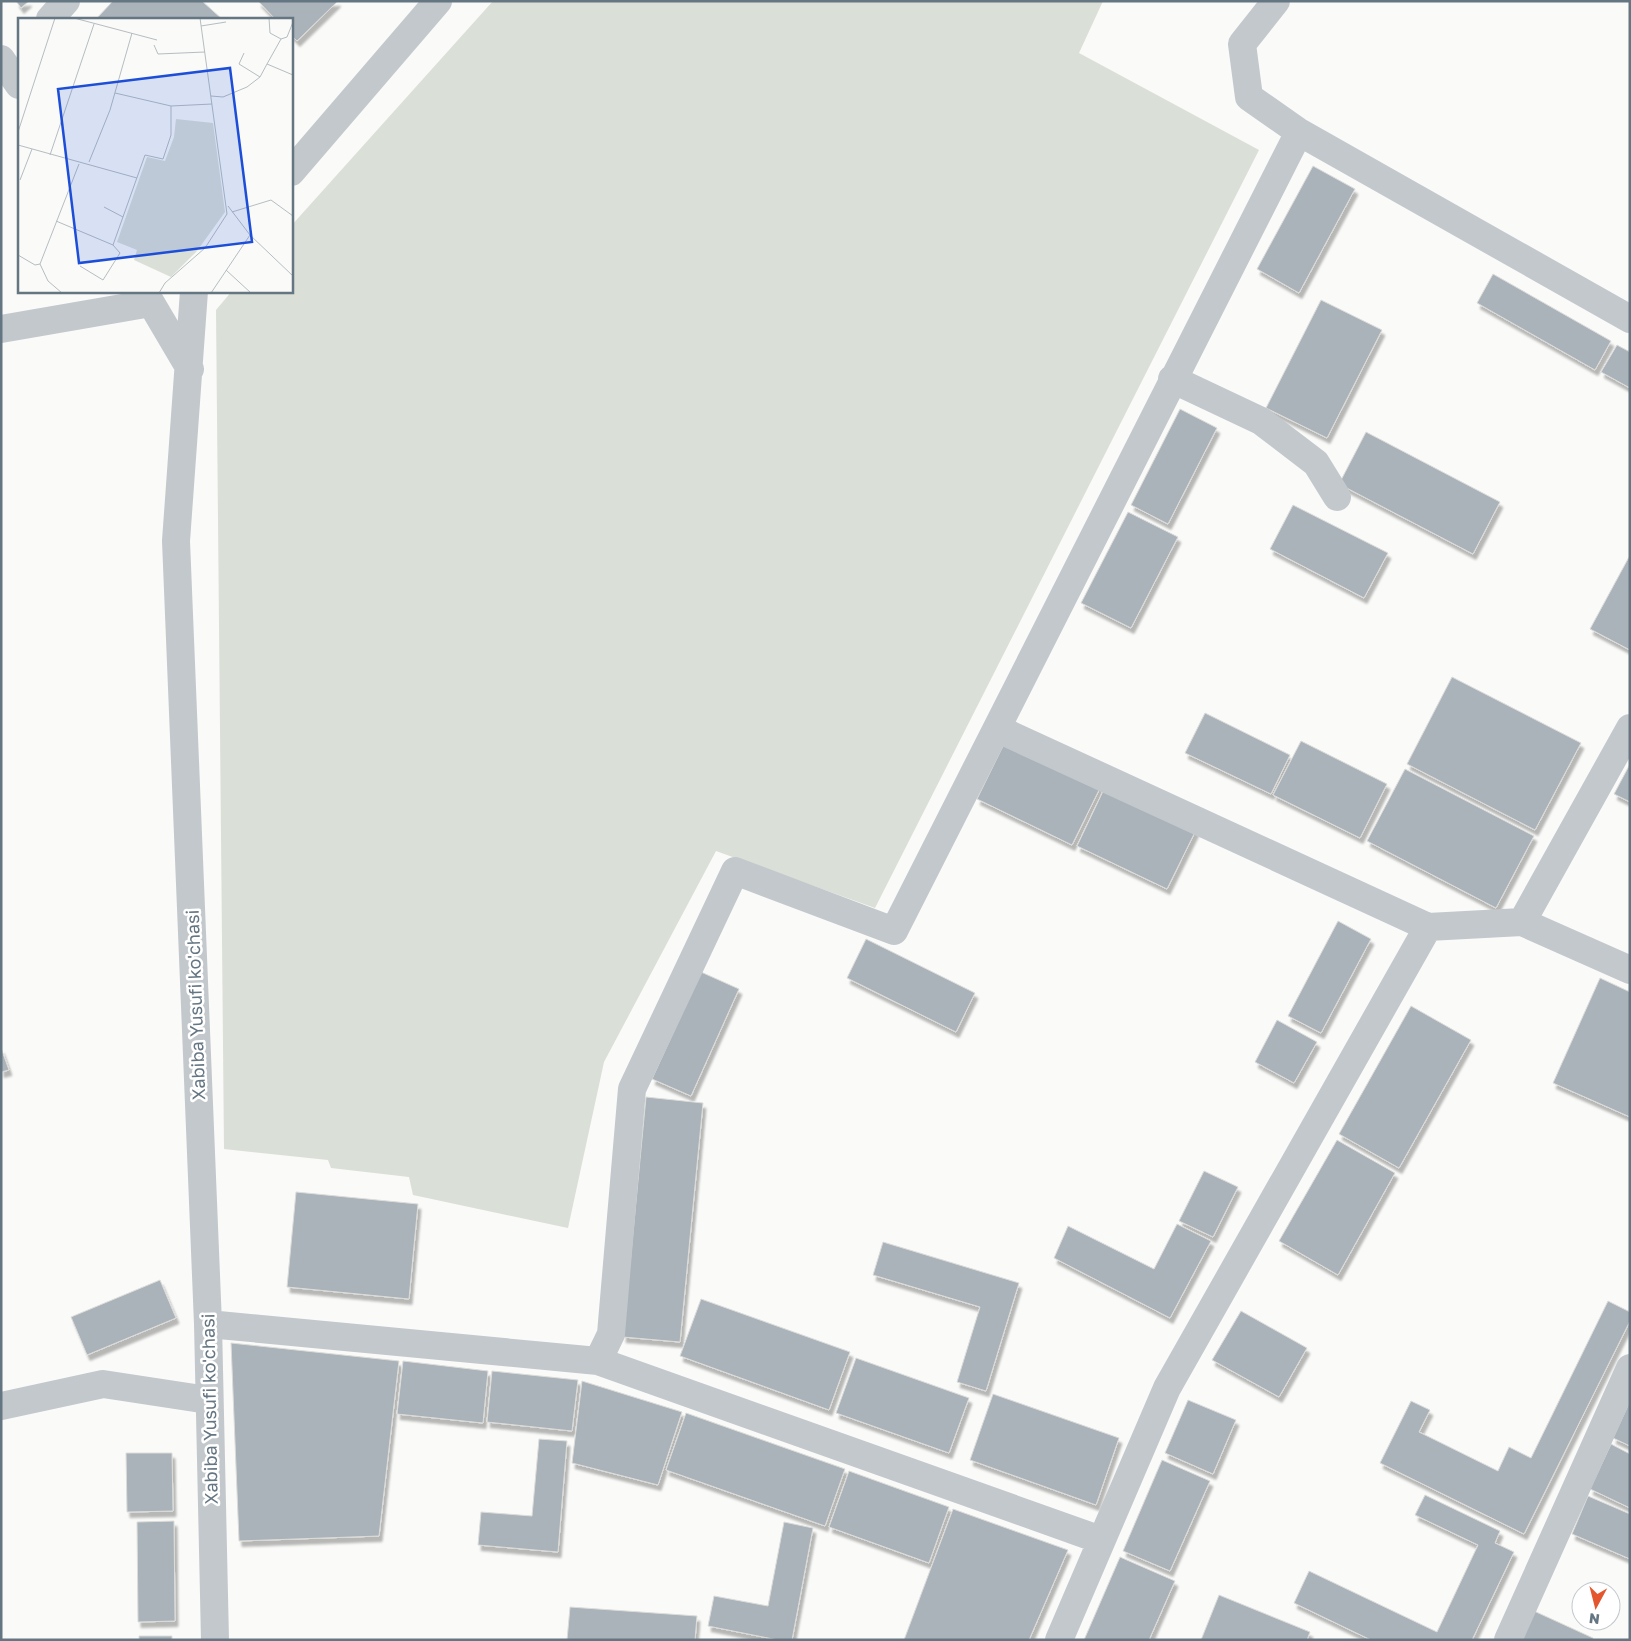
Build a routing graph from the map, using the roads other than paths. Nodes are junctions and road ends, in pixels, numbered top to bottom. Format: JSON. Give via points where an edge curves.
{"nodes":[{"id":1,"x":66,"y":1,"type":"edge"},
{"id":2,"x":438,"y":1,"type":"edge"},
{"id":3,"x":1276,"y":1,"type":"edge"},
{"id":4,"x":51,"y":18,"type":"edge"},
{"id":5,"x":1299,"y":132,"type":"junction"},
{"id":6,"x":292,"y":171,"type":"edge"},
{"id":7,"x":194,"y":292,"type":"edge"},
{"id":8,"x":147,"y":297,"type":"edge"},
{"id":9,"x":1630,"y":319,"type":"edge"},
{"id":10,"x":1,"y":329,"type":"edge"},
{"id":11,"x":190,"y":369,"type":"junction"},
{"id":12,"x":1172,"y":379,"type":"junction"},
{"id":13,"x":1336,"y":497,"type":"dead end"},
{"id":14,"x":1630,"y":728,"type":"edge"},
{"id":15,"x":998,"y":729,"type":"junction"},
{"id":16,"x":1522,"y":922,"type":"junction"},
{"id":17,"x":1428,"y":926,"type":"junction"},
{"id":18,"x":1630,"y":970,"type":"edge"},
{"id":19,"x":208,"y":1324,"type":"junction"},
{"id":20,"x":598,"y":1361,"type":"junction"},
{"id":21,"x":1630,"y":1368,"type":"edge"},
{"id":22,"x":208,"y":1400,"type":"junction"},
{"id":23,"x":1,"y":1406,"type":"edge"},
{"id":24,"x":1101,"y":1540,"type":"junction"},
{"id":25,"x":215,"y":1640,"type":"edge"},
{"id":26,"x":1060,"y":1640,"type":"edge"},
{"id":27,"x":1508,"y":1640,"type":"edge"}],
"edges":[{"from":1,"to":4,"type":"street"},
{"from":2,"to":6,"type":"street"},
{"from":3,"to":5,"type":"street","via":[[1242,44],[1249,97]]},
{"from":5,"to":9,"type":"street"},
{"from":5,"to":12,"type":"street"},
{"from":7,"to":11,"type":"street","name":"Xabiba Yusufi ko'chasi"},
{"from":8,"to":10,"type":"street"},
{"from":8,"to":11,"type":"street"},
{"from":11,"to":19,"type":"street","name":"Xabiba Yusufi ko'chasi","via":[[176,541]]},
{"from":12,"to":13,"type":"street","via":[[1260,422],[1316,463]]},
{"from":12,"to":15,"type":"street"},
{"from":14,"to":16,"type":"street"},
{"from":15,"to":17,"type":"street"},
{"from":15,"to":20,"type":"street","via":[[894,931],[735,871],[632,1089],[611,1334]]},
{"from":16,"to":17,"type":"street"},
{"from":16,"to":18,"type":"street"},
{"from":17,"to":24,"type":"street","via":[[1167,1388]]},
{"from":19,"to":20,"type":"street"},
{"from":19,"to":22,"type":"street","name":"Xabiba Yusufi ko'chasi","via":[[211,1400]]},
{"from":20,"to":24,"type":"street"},
{"from":21,"to":27,"type":"street"},
{"from":22,"to":23,"type":"street","via":[[103,1384]]},
{"from":22,"to":25,"type":"street","name":"Xabiba Yusufi ko'chasi"},
{"from":24,"to":26,"type":"street"}]}
